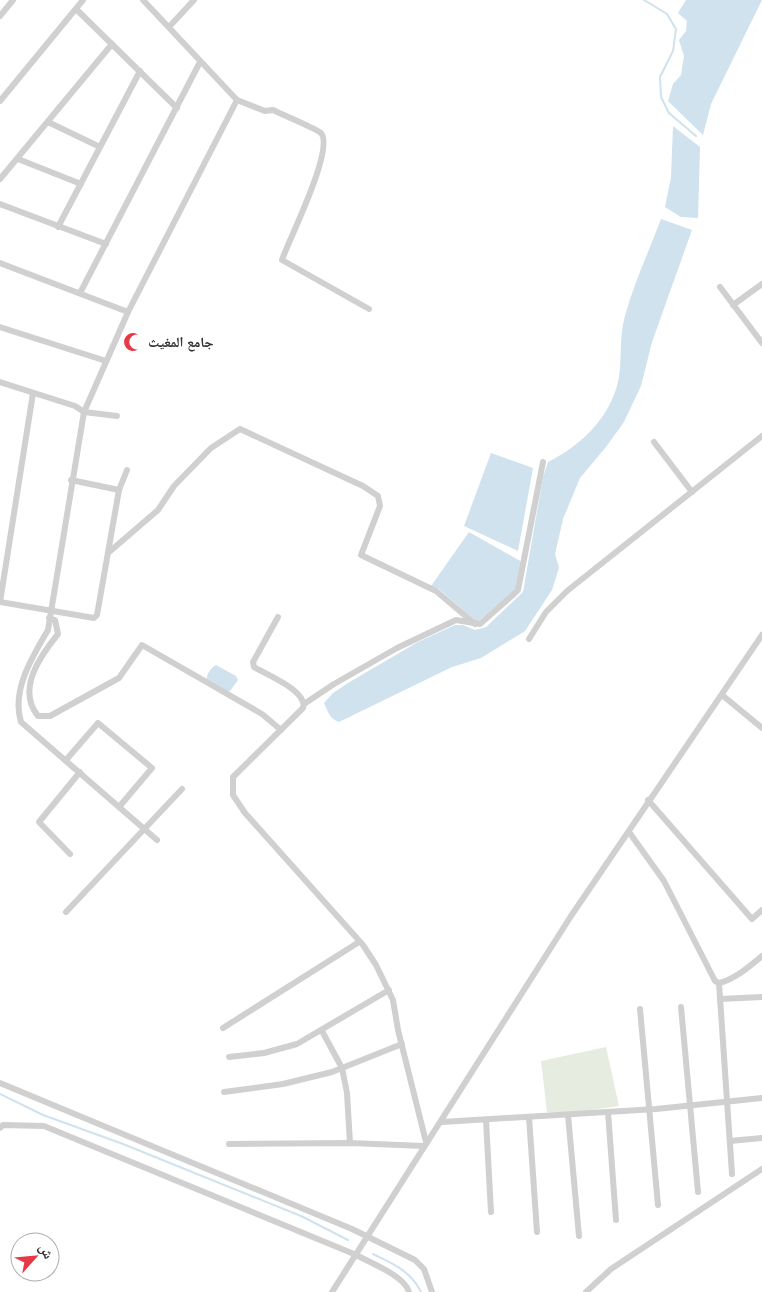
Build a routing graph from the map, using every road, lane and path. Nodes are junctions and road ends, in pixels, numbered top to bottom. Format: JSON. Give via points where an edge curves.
{"nodes":[{"id":1,"x":13,"y":0,"type":"edge"},
{"id":2,"x":83,"y":0,"type":"edge"},
{"id":3,"x":143,"y":0,"type":"edge"},
{"id":4,"x":194,"y":0,"type":"edge"},
{"id":5,"x":76,"y":8,"type":"junction"},
{"id":6,"x":0,"y":16,"type":"edge"},
{"id":7,"x":169,"y":27,"type":"junction"},
{"id":8,"x":112,"y":44,"type":"junction"},
{"id":9,"x":200,"y":62,"type":"junction"},
{"id":10,"x":140,"y":71,"type":"junction"},
{"id":11,"x":237,"y":100,"type":"junction"},
{"id":12,"x":0,"y":101,"type":"edge"},
{"id":13,"x":177,"y":108,"type":"junction"},
{"id":14,"x":48,"y":122,"type":"junction"},
{"id":15,"x":100,"y":147,"type":"junction"},
{"id":16,"x":18,"y":158,"type":"junction"},
{"id":17,"x":0,"y":179,"type":"edge"},
{"id":18,"x":81,"y":184,"type":"junction"},
{"id":19,"x":0,"y":204,"type":"edge"},
{"id":20,"x":58,"y":227,"type":"junction"},
{"id":21,"x":106,"y":244,"type":"junction"},
{"id":22,"x":1,"y":265,"type":"edge"},
{"id":23,"x":762,"y":284,"type":"edge"},
{"id":24,"x":720,"y":287,"type":"dead end"},
{"id":25,"x":80,"y":294,"type":"junction"},
{"id":26,"x":733,"y":305,"type":"junction"},
{"id":27,"x":369,"y":309,"type":"dead end"},
{"id":28,"x":128,"y":312,"type":"junction"},
{"id":29,"x":0,"y":326,"type":"edge"},
{"id":30,"x":761,"y":339,"type":"edge"},
{"id":31,"x":106,"y":361,"type":"junction"},
{"id":32,"x":0,"y":382,"type":"edge"},
{"id":33,"x":33,"y":393,"type":"junction"},
{"id":34,"x":84,"y":412,"type":"junction"},
{"id":35,"x":117,"y":416,"type":"dead end"},
{"id":36,"x":762,"y":436,"type":"edge"},
{"id":37,"x":654,"y":442,"type":"dead end"},
{"id":38,"x":543,"y":462,"type":"dead end"},
{"id":39,"x":127,"y":470,"type":"dead end"},
{"id":40,"x":71,"y":480,"type":"junction"},
{"id":41,"x":119,"y":490,"type":"junction"},
{"id":42,"x":692,"y":492,"type":"junction"},
{"id":43,"x":108,"y":553,"type":"junction"},
{"id":44,"x":0,"y":602,"type":"edge"},
{"id":45,"x":49,"y":615,"type":"junction"},
{"id":46,"x":278,"y":617,"type":"dead end"},
{"id":47,"x":475,"y":624,"type":"junction"},
{"id":48,"x":762,"y":634,"type":"edge"},
{"id":49,"x":529,"y":639,"type":"dead end"},
{"id":50,"x":722,"y":695,"type":"junction"},
{"id":51,"x":304,"y":704,"type":"junction"},
{"id":52,"x":762,"y":728,"type":"edge"},
{"id":53,"x":281,"y":730,"type":"junction"},
{"id":54,"x":66,"y":760,"type":"junction"},
{"id":55,"x":80,"y":772,"type":"junction"},
{"id":56,"x":182,"y":789,"type":"dead end"},
{"id":57,"x":648,"y":800,"type":"junction"},
{"id":58,"x":119,"y":807,"type":"junction"},
{"id":59,"x":144,"y":829,"type":"junction"},
{"id":60,"x":629,"y":832,"type":"junction"},
{"id":61,"x":157,"y":840,"type":"dead end"},
{"id":62,"x":70,"y":854,"type":"dead end"},
{"id":63,"x":762,"y":910,"type":"edge"},
{"id":64,"x":66,"y":912,"type":"dead end"},
{"id":65,"x":359,"y":942,"type":"junction"},
{"id":66,"x":762,"y":956,"type":"edge"},
{"id":67,"x":719,"y":983,"type":"junction"},
{"id":68,"x":389,"y":990,"type":"junction"},
{"id":69,"x":762,"y":997,"type":"edge"},
{"id":70,"x":720,"y":999,"type":"junction"},
{"id":71,"x":682,"y":1007,"type":"dead end"},
{"id":72,"x":640,"y":1009,"type":"dead end"},
{"id":73,"x":224,"y":1028,"type":"dead end"},
{"id":74,"x":322,"y":1031,"type":"junction"},
{"id":75,"x":402,"y":1044,"type":"junction"},
{"id":76,"x":229,"y":1057,"type":"dead end"},
{"id":77,"x":342,"y":1068,"type":"junction"},
{"id":78,"x":0,"y":1083,"type":"edge"},
{"id":79,"x":224,"y":1092,"type":"dead end"},
{"id":80,"x":762,"y":1098,"type":"edge"},
{"id":81,"x":727,"y":1103,"type":"junction"},
{"id":82,"x":690,"y":1106,"type":"junction"},
{"id":83,"x":649,"y":1109,"type":"junction"},
{"id":84,"x":608,"y":1112,"type":"junction"},
{"id":85,"x":568,"y":1115,"type":"junction"},
{"id":86,"x":529,"y":1117,"type":"junction"},
{"id":87,"x":486,"y":1120,"type":"junction"},
{"id":88,"x":442,"y":1122,"type":"junction"},
{"id":89,"x":0,"y":1128,"type":"edge"},
{"id":90,"x":762,"y":1138,"type":"edge"},
{"id":91,"x":730,"y":1141,"type":"junction"},
{"id":92,"x":350,"y":1143,"type":"junction"},
{"id":93,"x":229,"y":1144,"type":"dead end"},
{"id":94,"x":425,"y":1144,"type":"junction"},
{"id":95,"x":762,"y":1169,"type":"edge"},
{"id":96,"x":732,"y":1174,"type":"dead end"},
{"id":97,"x":698,"y":1192,"type":"dead end"},
{"id":98,"x":658,"y":1205,"type":"dead end"},
{"id":99,"x":491,"y":1212,"type":"dead end"},
{"id":100,"x":616,"y":1220,"type":"dead end"},
{"id":101,"x":537,"y":1232,"type":"dead end"},
{"id":102,"x":366,"y":1236,"type":"junction"},
{"id":103,"x":579,"y":1236,"type":"dead end"},
{"id":104,"x":354,"y":1254,"type":"junction"},
{"id":105,"x":332,"y":1292,"type":"edge"},
{"id":106,"x":409,"y":1292,"type":"edge"},
{"id":107,"x":432,"y":1292,"type":"edge"},
{"id":108,"x":586,"y":1292,"type":"edge"}],
"edges":[{"from":1,"to":6,"type":"street"},
{"from":2,"to":5,"type":"street"},
{"from":3,"to":7,"type":"street"},
{"from":4,"to":7,"type":"street"},
{"from":5,"to":8,"type":"street"},
{"from":5,"to":12,"type":"street"},
{"from":7,"to":9,"type":"street"},
{"from":8,"to":10,"type":"street"},
{"from":8,"to":14,"type":"street"},
{"from":9,"to":11,"type":"street"},
{"from":9,"to":13,"type":"street"},
{"from":10,"to":13,"type":"street"},
{"from":10,"to":15,"type":"street"},
{"from":11,"to":27,"type":"street","via":[[264,111],[273,110],[320,132],[324,137],[317,173],[282,260]]},
{"from":11,"to":28,"type":"street"},
{"from":13,"to":21,"type":"street"},
{"from":14,"to":15,"type":"street"},
{"from":14,"to":16,"type":"street"},
{"from":15,"to":18,"type":"street"},
{"from":16,"to":17,"type":"street"},
{"from":16,"to":18,"type":"street"},
{"from":18,"to":20,"type":"street"},
{"from":19,"to":20,"type":"street"},
{"from":20,"to":21,"type":"street"},
{"from":21,"to":25,"type":"street"},
{"from":22,"to":25,"type":"street"},
{"from":23,"to":26,"type":"street"},
{"from":24,"to":26,"type":"street"},
{"from":25,"to":28,"type":"street"},
{"from":26,"to":30,"type":"street"},
{"from":28,"to":31,"type":"street"},
{"from":29,"to":31,"type":"street"},
{"from":31,"to":34,"type":"street"},
{"from":32,"to":33,"type":"street"},
{"from":33,"to":34,"type":"street"},
{"from":33,"to":44,"type":"street"},
{"from":34,"to":35,"type":"street"},
{"from":34,"to":40,"type":"street"},
{"from":36,"to":42,"type":"street"},
{"from":37,"to":42,"type":"street"},
{"from":38,"to":47,"type":"street","via":[[518,590],[480,624]]},
{"from":39,"to":41,"type":"street"},
{"from":40,"to":41,"type":"street"},
{"from":40,"to":45,"type":"street"},
{"from":41,"to":43,"type":"street"},
{"from":42,"to":49,"type":"street","via":[[568,591],[546,612]]},
{"from":43,"to":45,"type":"street","via":[[97,615],[94,618]]},
{"from":43,"to":47,"type":"street","via":[[158,510],[174,486],[211,448],[240,429],[378,496],[380,506],[361,555],[436,591]]},
{"from":44,"to":45,"type":"street"},
{"from":45,"to":53,"type":"street","via":[[55,620],[58,634],[40,657],[30,686],[31,701],[38,716],[50,716],[119,678],[142,645],[256,710]]},
{"from":45,"to":54,"type":"street","via":[[48,630],[31,658],[24,679],[18,713],[22,722]]},
{"from":46,"to":51,"type":"street","via":[[253,662],[254,667],[300,694]]},
{"from":47,"to":51,"type":"street","via":[[456,620],[397,648]]},
{"from":48,"to":50,"type":"street"},
{"from":50,"to":52,"type":"street"},
{"from":50,"to":57,"type":"street"},
{"from":51,"to":53,"type":"street"},
{"from":53,"to":65,"type":"street","via":[[233,777],[233,795],[245,814]]},
{"from":54,"to":55,"type":"street"},
{"from":54,"to":58,"type":"street","via":[[98,723],[152,768]]},
{"from":55,"to":58,"type":"street"},
{"from":55,"to":62,"type":"street","via":[[39,822]]},
{"from":56,"to":59,"type":"street"},
{"from":57,"to":60,"type":"street"},
{"from":57,"to":63,"type":"street","via":[[752,919]]},
{"from":58,"to":59,"type":"street"},
{"from":59,"to":61,"type":"street"},
{"from":59,"to":64,"type":"street"},
{"from":60,"to":67,"type":"street","via":[[664,881],[715,981]]},
{"from":60,"to":88,"type":"street","via":[[571,916]]},
{"from":65,"to":68,"type":"street","via":[[369,953]]},
{"from":65,"to":73,"type":"street"},
{"from":66,"to":67,"type":"street","via":[[750,967]]},
{"from":67,"to":70,"type":"street"},
{"from":68,"to":74,"type":"street"},
{"from":68,"to":75,"type":"street"},
{"from":69,"to":70,"type":"street"},
{"from":70,"to":81,"type":"street"},
{"from":71,"to":82,"type":"street"},
{"from":72,"to":83,"type":"street"},
{"from":74,"to":76,"type":"street","via":[[297,1044],[264,1053]]},
{"from":74,"to":77,"type":"street"},
{"from":75,"to":77,"type":"street"},
{"from":75,"to":94,"type":"street"},
{"from":77,"to":79,"type":"street","via":[[283,1084]]},
{"from":77,"to":92,"type":"street"},
{"from":78,"to":102,"type":"street","via":[[264,1190]]},
{"from":80,"to":81,"type":"street"},
{"from":81,"to":82,"type":"street"},
{"from":81,"to":91,"type":"street"},
{"from":82,"to":83,"type":"street"},
{"from":82,"to":97,"type":"street"},
{"from":83,"to":84,"type":"street"},
{"from":83,"to":98,"type":"street"},
{"from":84,"to":85,"type":"street"},
{"from":84,"to":100,"type":"street"},
{"from":85,"to":86,"type":"street"},
{"from":85,"to":103,"type":"street"},
{"from":86,"to":87,"type":"street"},
{"from":86,"to":101,"type":"street"},
{"from":87,"to":88,"type":"street"},
{"from":87,"to":99,"type":"street"},
{"from":88,"to":94,"type":"street"},
{"from":89,"to":104,"type":"street","via":[[4,1125],[44,1126]]},
{"from":90,"to":91,"type":"street"},
{"from":91,"to":96,"type":"street"},
{"from":92,"to":93,"type":"street"},
{"from":92,"to":94,"type":"street"},
{"from":94,"to":102,"type":"street"},
{"from":95,"to":108,"type":"street","via":[[611,1269]]},
{"from":102,"to":104,"type":"street"},
{"from":102,"to":107,"type":"street","via":[[415,1260],[424,1270]]},
{"from":104,"to":105,"type":"street"},
{"from":104,"to":106,"type":"street","via":[[400,1279]]}]}
